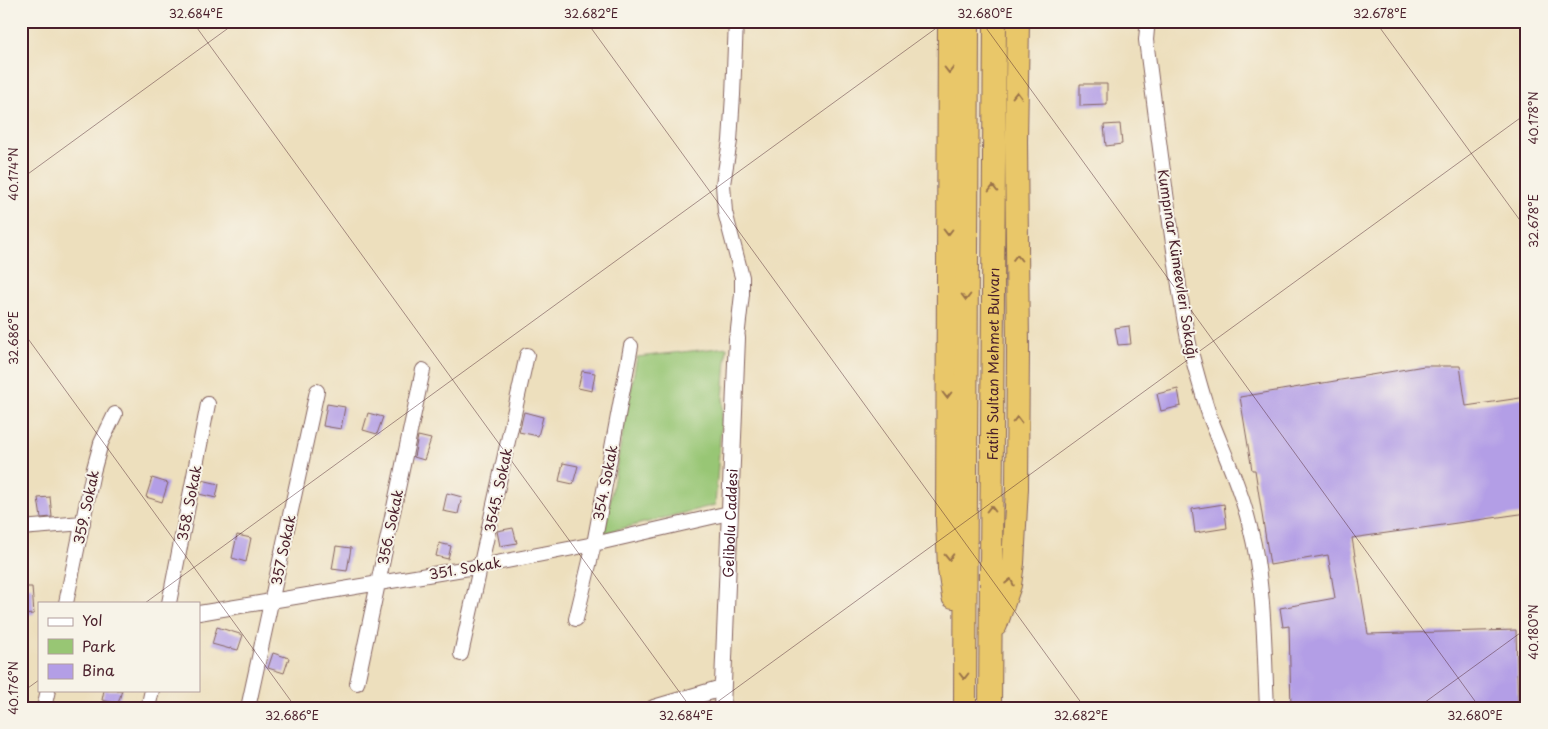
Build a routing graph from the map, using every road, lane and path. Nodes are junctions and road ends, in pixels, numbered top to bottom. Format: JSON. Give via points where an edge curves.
{"nodes":[{"id":1,"x":736,"y":21,"type":"edge"},
{"id":2,"x":949,"y":21,"type":"edge"},
{"id":3,"x":968,"y":21,"type":"edge"},
{"id":4,"x":995,"y":21,"type":"edge"},
{"id":5,"x":1018,"y":21,"type":"edge"},
{"id":6,"x":1150,"y":21,"type":"edge"},
{"id":7,"x":738,"y":338,"type":"joint"},
{"id":8,"x":631,"y":346,"type":"dead end"},
{"id":9,"x":527,"y":355,"type":"dead end"},
{"id":10,"x":423,"y":370,"type":"dead end"},
{"id":11,"x":317,"y":391,"type":"dead end"},
{"id":12,"x":208,"y":404,"type":"dead end"},
{"id":13,"x":115,"y":414,"type":"dead end"},
{"id":14,"x":729,"y":513,"type":"junction"},
{"id":15,"x":83,"y":523,"type":"junction"},
{"id":16,"x":21,"y":528,"type":"edge"},
{"id":17,"x":594,"y":544,"type":"junction"},
{"id":18,"x":481,"y":566,"type":"junction"},
{"id":19,"x":378,"y":583,"type":"junction"},
{"id":20,"x":272,"y":601,"type":"junction"},
{"id":21,"x":66,"y":602,"type":"edge"},
{"id":22,"x":169,"y":602,"type":"edge"},
{"id":23,"x":200,"y":613,"type":"edge"},
{"id":24,"x":576,"y":619,"type":"dead end"},
{"id":25,"x":964,"y":644,"type":"junction"},
{"id":26,"x":990,"y":645,"type":"junction"},
{"id":27,"x":461,"y":654,"type":"dead end"},
{"id":28,"x":357,"y":683,"type":"dead end"},
{"id":29,"x":722,"y":688,"type":"junction"},
{"id":30,"x":48,"y":692,"type":"edge"},
{"id":31,"x":152,"y":692,"type":"edge"},
{"id":32,"x":44,"y":708,"type":"edge"},
{"id":33,"x":148,"y":708,"type":"edge"},
{"id":34,"x":248,"y":708,"type":"edge"},
{"id":35,"x":654,"y":708,"type":"edge"},
{"id":36,"x":722,"y":708,"type":"edge"},
{"id":37,"x":965,"y":708,"type":"edge"},
{"id":38,"x":990,"y":708,"type":"edge"},
{"id":39,"x":1267,"y":708,"type":"edge"}],
"edges":[{"from":1,"to":7,"type":"street","via":[[734,94],[723,184],[725,212],[742,277]]},
{"from":2,"to":25,"type":"highway","one_way":true,"via":[[947,520],[952,596]]},
{"from":3,"to":25,"type":"highway","name":"Fatih Sultan Mehmet Bulvarı","one_way":true},
{"from":26,"to":4,"type":"highway","name":"Fatih Sultan Mehmet Bulvarı","one_way":true},
{"from":26,"to":5,"type":"highway","one_way":true,"via":[[1010,585],[1016,505]]},
{"from":6,"to":39,"type":"street","name":"Kumpınar Kümeevleri Sokağı","via":[[1146,40],[1180,294],[1209,414],[1250,528],[1257,563]]},
{"from":7,"to":14,"type":"street","name":"Gelibolu Caddesi"},
{"from":8,"to":17,"type":"street","name":"354. Sokak"},
{"from":9,"to":18,"type":"street","name":"3545. Sokak"},
{"from":10,"to":19,"type":"street","name":"356. Sokak"},
{"from":11,"to":20,"type":"street","name":"357 Sokak"},
{"from":12,"to":22,"type":"street","name":"358. Sokak"},
{"from":13,"to":15,"type":"street","name":"359. Sokak","via":[[101,443]]},
{"from":14,"to":17,"type":"street","name":"351. Sokak"},
{"from":14,"to":29,"type":"street","name":"Gelibolu Caddesi"},
{"from":15,"to":16,"type":"street"},
{"from":15,"to":21,"type":"street","name":"359. Sokak"},
{"from":17,"to":18,"type":"street","name":"351. Sokak"},
{"from":17,"to":24,"type":"street","name":"354. Sokak"},
{"from":18,"to":19,"type":"street","name":"351. Sokak"},
{"from":18,"to":27,"type":"street","name":"3545. Sokak"},
{"from":19,"to":20,"type":"street","name":"351. Sokak"},
{"from":19,"to":28,"type":"street","name":"356. Sokak"},
{"from":20,"to":23,"type":"street","name":"351. Sokak"},
{"from":20,"to":34,"type":"street","name":"357 Sokak"},
{"from":25,"to":37,"type":"highway","name":"Fatih Sultan Mehmet Bulvarı","one_way":true},
{"from":26,"to":38,"type":"highway","name":"Fatih Sultan Mehmet Bulvarı"},
{"from":29,"to":35,"type":"street"},
{"from":29,"to":36,"type":"street","name":"Gelibolu Caddesi"},
{"from":30,"to":32,"type":"street"},
{"from":31,"to":33,"type":"street"}]}
